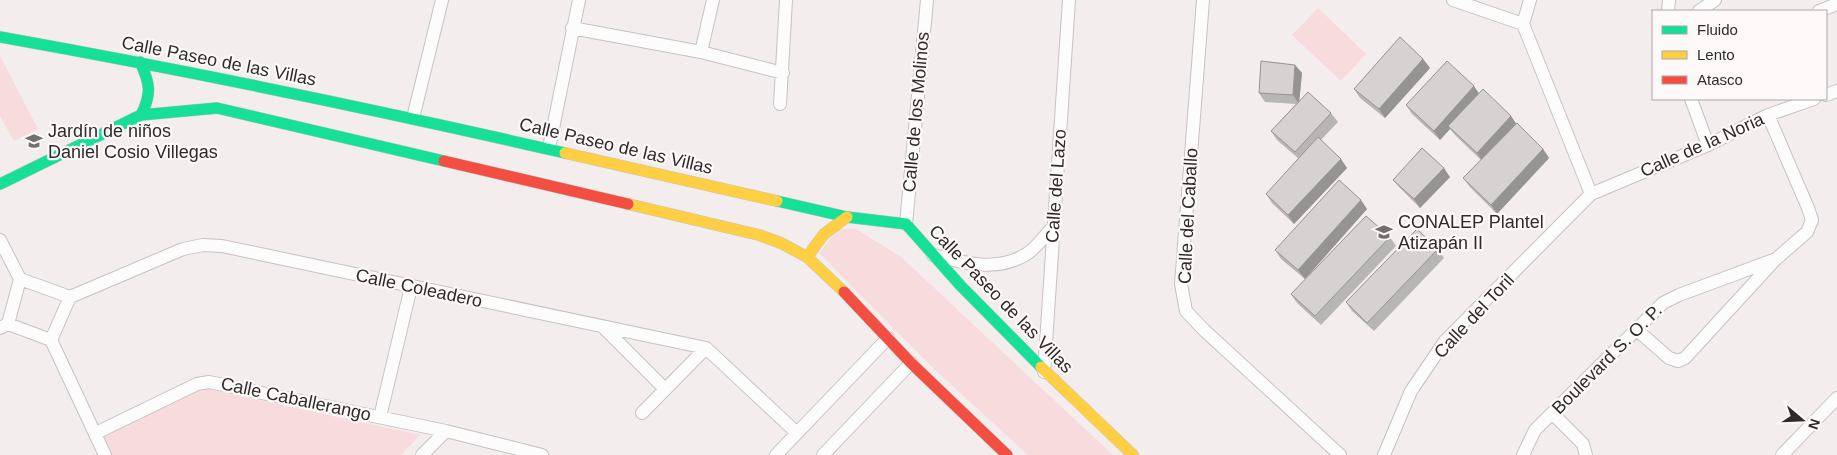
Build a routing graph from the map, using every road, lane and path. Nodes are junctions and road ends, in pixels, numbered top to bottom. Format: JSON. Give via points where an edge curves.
{"nodes":[{"id":1,"x":441,"y":0,"type":"edge"},
{"id":2,"x":579,"y":0,"type":"edge"},
{"id":3,"x":713,"y":0,"type":"edge"},
{"id":4,"x":786,"y":0,"type":"edge"},
{"id":5,"x":926,"y":0,"type":"edge"},
{"id":6,"x":1069,"y":0,"type":"edge"},
{"id":7,"x":1203,"y":0,"type":"edge"},
{"id":8,"x":1452,"y":0,"type":"edge"},
{"id":9,"x":1530,"y":0,"type":"edge"},
{"id":10,"x":1715,"y":0,"type":"edge"},
{"id":11,"x":1837,"y":4,"type":"edge"},
{"id":12,"x":1700,"y":10,"type":"edge"},
{"id":13,"x":1822,"y":10,"type":"edge"},
{"id":14,"x":1522,"y":24,"type":"junction"},
{"id":15,"x":572,"y":28,"type":"junction"},
{"id":16,"x":0,"y":37,"type":"edge"},
{"id":17,"x":700,"y":52,"type":"junction"},
{"id":18,"x":140,"y":62,"type":"junction"},
{"id":19,"x":782,"y":74,"type":"junction"},
{"id":20,"x":1691,"y":100,"type":"edge"},
{"id":21,"x":1811,"y":100,"type":"edge"},
{"id":22,"x":780,"y":104,"type":"dead end"},
{"id":23,"x":141,"y":115,"type":"junction"},
{"id":24,"x":1768,"y":115,"type":"junction"},
{"id":25,"x":413,"y":118,"type":"junction"},
{"id":26,"x":1708,"y":145,"type":"junction"},
{"id":27,"x":549,"y":148,"type":"junction"},
{"id":28,"x":0,"y":184,"type":"edge"},
{"id":29,"x":1591,"y":194,"type":"junction"},
{"id":30,"x":846,"y":217,"type":"junction"},
{"id":31,"x":906,"y":224,"type":"junction"},
{"id":32,"x":1053,"y":227,"type":"junction"},
{"id":33,"x":0,"y":240,"type":"edge"},
{"id":34,"x":932,"y":255,"type":"junction"},
{"id":35,"x":807,"y":257,"type":"junction"},
{"id":36,"x":1776,"y":259,"type":"junction"},
{"id":37,"x":20,"y":279,"type":"junction"},
{"id":38,"x":411,"y":287,"type":"junction"},
{"id":39,"x":70,"y":297,"type":"junction"},
{"id":40,"x":4,"y":326,"type":"edge"},
{"id":41,"x":604,"y":328,"type":"junction"},
{"id":42,"x":1637,"y":330,"type":"junction"},
{"id":43,"x":888,"y":338,"type":"junction"},
{"id":44,"x":51,"y":340,"type":"junction"},
{"id":45,"x":706,"y":348,"type":"junction"},
{"id":46,"x":911,"y":363,"type":"junction"},
{"id":47,"x":1044,"y":372,"type":"junction"},
{"id":48,"x":665,"y":389,"type":"junction"},
{"id":49,"x":1837,"y":398,"type":"edge"},
{"id":50,"x":642,"y":413,"type":"dead end"},
{"id":51,"x":1552,"y":413,"type":"junction"},
{"id":52,"x":380,"y":417,"type":"junction"},
{"id":53,"x":446,"y":431,"type":"junction"},
{"id":54,"x":96,"y":433,"type":"junction"},
{"id":55,"x":797,"y":433,"type":"junction"},
{"id":56,"x":105,"y":455,"type":"edge"},
{"id":57,"x":422,"y":455,"type":"edge"},
{"id":58,"x":542,"y":455,"type":"edge"},
{"id":59,"x":776,"y":455,"type":"edge"},
{"id":60,"x":823,"y":455,"type":"edge"},
{"id":61,"x":1007,"y":455,"type":"edge"},
{"id":62,"x":1133,"y":455,"type":"edge"},
{"id":63,"x":1340,"y":455,"type":"edge"},
{"id":64,"x":1384,"y":455,"type":"edge"},
{"id":65,"x":1523,"y":455,"type":"edge"},
{"id":66,"x":1586,"y":455,"type":"edge"},
{"id":67,"x":1782,"y":455,"type":"edge"}],
"edges":[{"from":1,"to":25,"type":"street"},
{"from":2,"to":15,"type":"street"},
{"from":3,"to":17,"type":"street"},
{"from":4,"to":19,"type":"street"},
{"from":5,"to":31,"type":"street","name":"Calle de los Molinos"},
{"from":6,"to":32,"type":"street","name":"Calle del Lazo"},
{"from":7,"to":63,"type":"street","name":"Calle del Caballo","via":[[1181,284],[1186,312]]},
{"from":8,"to":14,"type":"street"},
{"from":9,"to":14,"type":"street"},
{"from":10,"to":12,"type":"street"},
{"from":11,"to":13,"type":"street"},
{"from":14,"to":29,"type":"street"},
{"from":15,"to":17,"type":"street"},
{"from":15,"to":27,"type":"street"},
{"from":16,"to":18,"type":"street","name":"Calle Paseo de las Villas"},
{"from":17,"to":19,"type":"street"},
{"from":18,"to":23,"type":"street","via":[[150,90],[148,104]]},
{"from":18,"to":25,"type":"street","name":"Calle Paseo de las Villas"},
{"from":19,"to":22,"type":"street"},
{"from":20,"to":26,"type":"street"},
{"from":21,"to":24,"type":"street","name":"Calle de la Noria"},
{"from":23,"to":28,"type":"street"},
{"from":23,"to":35,"type":"street","via":[[217,108],[759,236]]},
{"from":24,"to":26,"type":"street","name":"Calle de la Noria"},
{"from":24,"to":36,"type":"street","name":"Boulevard S. O. P.","via":[[1812,220],[1807,232]]},
{"from":25,"to":27,"type":"street","name":"Calle Paseo de las Villas"},
{"from":26,"to":29,"type":"street","name":"Calle de la Noria"},
{"from":27,"to":30,"type":"street","name":"Calle Paseo de las Villas"},
{"from":29,"to":64,"type":"street","name":"Calle del Toril","via":[[1445,341],[1411,391]]},
{"from":30,"to":31,"type":"street","name":"Calle Paseo de las Villas"},
{"from":30,"to":35,"type":"street","via":[[824,232]]},
{"from":31,"to":34,"type":"street","name":"Calle Paseo de las Villas"},
{"from":32,"to":34,"type":"street","via":[[1027,254],[1003,264],[969,264]]},
{"from":32,"to":47,"type":"street","name":"Calle del Lazo"},
{"from":33,"to":37,"type":"street"},
{"from":34,"to":47,"type":"street","name":"Calle Paseo de las Villas"},
{"from":35,"to":43,"type":"street","via":[[842,288]]},
{"from":36,"to":42,"type":"street","name":"Boulevard S. O. P.","via":[[1662,303]]},
{"from":36,"to":42,"type":"street","via":[[1685,358],[1678,361],[1669,358]]},
{"from":37,"to":39,"type":"street"},
{"from":37,"to":40,"type":"street"},
{"from":38,"to":39,"type":"street","name":"Calle Coleadero","via":[[222,246],[203,245],[183,249]]},
{"from":38,"to":41,"type":"street","name":"Calle Coleadero"},
{"from":38,"to":52,"type":"street"},
{"from":39,"to":44,"type":"street"},
{"from":40,"to":44,"type":"street"},
{"from":41,"to":45,"type":"street","name":"Calle Coleadero"},
{"from":41,"to":48,"type":"street"},
{"from":42,"to":51,"type":"street","name":"Boulevard S. O. P."},
{"from":43,"to":46,"type":"street"},
{"from":43,"to":55,"type":"street"},
{"from":44,"to":54,"type":"street"},
{"from":45,"to":48,"type":"street"},
{"from":45,"to":55,"type":"street"},
{"from":46,"to":60,"type":"street"},
{"from":46,"to":61,"type":"street"},
{"from":47,"to":62,"type":"street","name":"Calle Paseo de las Villas"},
{"from":48,"to":50,"type":"street"},
{"from":49,"to":67,"type":"street"},
{"from":51,"to":65,"type":"street","name":"Boulevard S. O. P.","via":[[1535,430]]},
{"from":51,"to":66,"type":"street","via":[[1583,444]]},
{"from":52,"to":53,"type":"street","name":"Calle Caballerango"},
{"from":52,"to":54,"type":"street","name":"Calle Caballerango","via":[[209,382],[197,384]]},
{"from":53,"to":57,"type":"street"},
{"from":53,"to":58,"type":"street","name":"Calle Caballerango"},
{"from":54,"to":56,"type":"street"},
{"from":55,"to":59,"type":"street"}]}
